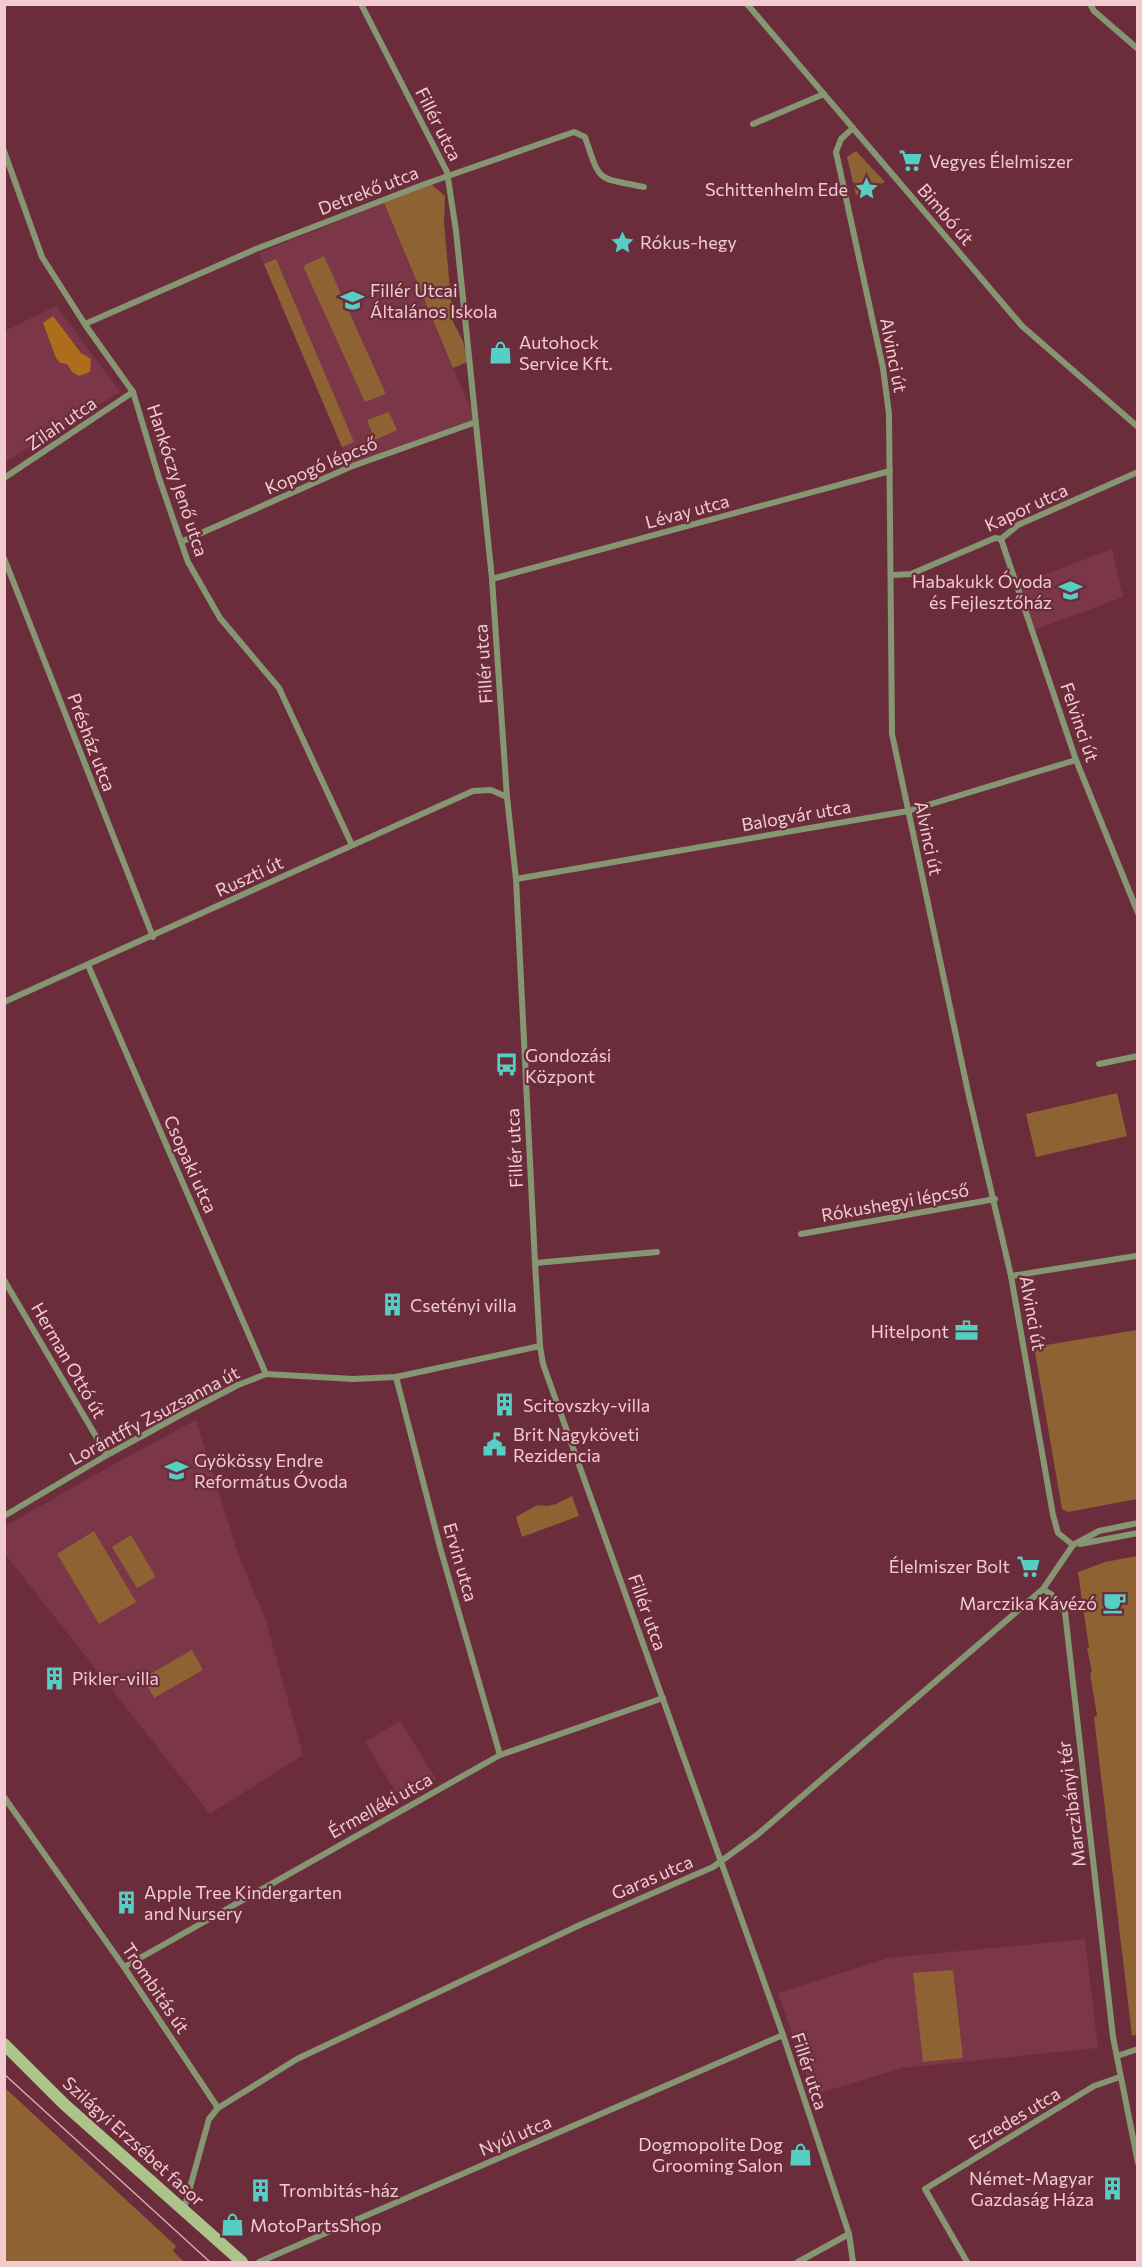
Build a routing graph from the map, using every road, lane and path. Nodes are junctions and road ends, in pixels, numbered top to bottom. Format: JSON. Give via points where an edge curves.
{"nodes":[{"id":1,"x":361,"y":4,"type":"edge"},
{"id":2,"x":747,"y":4,"type":"edge"},
{"id":3,"x":1090,"y":4,"type":"edge"},
{"id":4,"x":1137,"y":49,"type":"edge"},
{"id":5,"x":824,"y":94,"type":"junction"},
{"id":6,"x":753,"y":124,"type":"dead end"},
{"id":7,"x":853,"y":128,"type":"junction"},
{"id":8,"x":4,"y":151,"type":"edge"},
{"id":9,"x":449,"y":177,"type":"junction"},
{"id":10,"x":644,"y":187,"type":"dead end"},
{"id":11,"x":85,"y":324,"type":"junction"},
{"id":12,"x":133,"y":392,"type":"junction"},
{"id":13,"x":476,"y":422,"type":"junction"},
{"id":14,"x":1137,"y":427,"type":"edge"},
{"id":15,"x":890,"y":471,"type":"junction"},
{"id":16,"x":1137,"y":472,"type":"edge"},
{"id":17,"x":4,"y":478,"type":"edge"},
{"id":18,"x":1001,"y":539,"type":"junction"},
{"id":19,"x":181,"y":542,"type":"junction"},
{"id":20,"x":4,"y":558,"type":"edge"},
{"id":21,"x":892,"y":575,"type":"junction"},
{"id":22,"x":492,"y":579,"type":"junction"},
{"id":23,"x":1076,"y":760,"type":"junction"},
{"id":24,"x":507,"y":797,"type":"junction"},
{"id":25,"x":908,"y":811,"type":"junction"},
{"id":26,"x":352,"y":845,"type":"junction"},
{"id":27,"x":516,"y":879,"type":"junction"},
{"id":28,"x":1137,"y":914,"type":"edge"},
{"id":29,"x":153,"y":936,"type":"junction"},
{"id":30,"x":88,"y":965,"type":"junction"},
{"id":31,"x":4,"y":1002,"type":"edge"},
{"id":32,"x":1137,"y":1056,"type":"edge"},
{"id":33,"x":1099,"y":1064,"type":"dead end"},
{"id":34,"x":995,"y":1199,"type":"junction"},
{"id":35,"x":801,"y":1234,"type":"dead end"},
{"id":36,"x":657,"y":1252,"type":"dead end"},
{"id":37,"x":1136,"y":1256,"type":"edge"},
{"id":38,"x":535,"y":1263,"type":"junction"},
{"id":39,"x":1011,"y":1276,"type":"junction"},
{"id":40,"x":4,"y":1280,"type":"edge"},
{"id":41,"x":540,"y":1346,"type":"junction"},
{"id":42,"x":266,"y":1374,"type":"junction"},
{"id":43,"x":396,"y":1377,"type":"junction"},
{"id":44,"x":106,"y":1455,"type":"junction"},
{"id":45,"x":4,"y":1515,"type":"edge"},
{"id":46,"x":1137,"y":1523,"type":"edge"},
{"id":47,"x":1137,"y":1533,"type":"edge"},
{"id":48,"x":1073,"y":1545,"type":"junction"},
{"id":49,"x":1043,"y":1589,"type":"junction"},
{"id":50,"x":663,"y":1698,"type":"junction"},
{"id":51,"x":500,"y":1755,"type":"junction"},
{"id":52,"x":4,"y":1797,"type":"edge"},
{"id":53,"x":722,"y":1861,"type":"junction"},
{"id":54,"x":124,"y":1967,"type":"junction"},
{"id":55,"x":783,"y":2035,"type":"junction"},
{"id":56,"x":4,"y":2044,"type":"edge"},
{"id":57,"x":1137,"y":2049,"type":"edge"},
{"id":58,"x":1117,"y":2056,"type":"junction"},
{"id":59,"x":1120,"y":2077,"type":"junction"},
{"id":60,"x":218,"y":2108,"type":"junction"},
{"id":61,"x":1137,"y":2163,"type":"edge"},
{"id":62,"x":184,"y":2209,"type":"junction"},
{"id":63,"x":849,"y":2234,"type":"junction"},
{"id":64,"x":242,"y":2262,"type":"edge"},
{"id":65,"x":260,"y":2262,"type":"edge"},
{"id":66,"x":798,"y":2262,"type":"edge"},
{"id":67,"x":853,"y":2262,"type":"edge"},
{"id":68,"x":967,"y":2262,"type":"edge"}],
"edges":[{"from":1,"to":9,"type":"street","name":"Fillér utca"},
{"from":2,"to":5,"type":"street","name":"Bimbó út"},
{"from":3,"to":4,"type":"street"},
{"from":5,"to":6,"type":"street"},
{"from":5,"to":7,"type":"street","name":"Bimbó út"},
{"from":7,"to":14,"type":"street","name":"Bimbó út","via":[[1023,326]]},
{"from":7,"to":15,"type":"street","name":"Alvinci út","via":[[841,139],[836,152],[883,368]]},
{"from":8,"to":11,"type":"street","name":"Hankóczy Jenő utca","via":[[42,257]]},
{"from":9,"to":10,"type":"street","name":"Detrekő utca","via":[[574,132],[585,137],[597,172],[603,178]]},
{"from":9,"to":11,"type":"street","name":"Detrekő utca","via":[[256,249]]},
{"from":9,"to":13,"type":"street","name":"Fillér utca"},
{"from":11,"to":12,"type":"street","name":"Hankóczy Jenő utca"},
{"from":12,"to":17,"type":"street","name":"Zilah utca"},
{"from":12,"to":19,"type":"street","name":"Hankóczy Jenő utca"},
{"from":13,"to":19,"type":"street","name":"Kopogó lépcső","via":[[350,468]]},
{"from":13,"to":22,"type":"street","name":"Fillér utca"},
{"from":15,"to":21,"type":"street","name":"Alvinci út"},
{"from":15,"to":22,"type":"street","name":"Lévay utca"},
{"from":16,"to":18,"type":"street","name":"Kapor utca","via":[[1018,525]]},
{"from":18,"to":21,"type":"street","name":"Kapor utca","via":[[995,538],[911,574]]},
{"from":18,"to":23,"type":"street","name":"Felvinci út"},
{"from":19,"to":26,"type":"street","name":"Hankóczy Jenő utca","via":[[220,618],[279,688]]},
{"from":20,"to":29,"type":"street","name":"Présház utca"},
{"from":21,"to":25,"type":"street","name":"Alvinci út","via":[[892,734]]},
{"from":22,"to":24,"type":"street","name":"Fillér utca"},
{"from":23,"to":25,"type":"street","name":"Balogvár utca"},
{"from":23,"to":28,"type":"street","name":"Felvinci út"},
{"from":24,"to":26,"type":"street","name":"Ruszti út","via":[[491,790],[473,791]]},
{"from":24,"to":27,"type":"street","name":"Fillér utca"},
{"from":25,"to":27,"type":"street","name":"Balogvár utca"},
{"from":25,"to":34,"type":"street","name":"Alvinci út"},
{"from":26,"to":29,"type":"street","name":"Ruszti út"},
{"from":27,"to":38,"type":"street","name":"Fillér utca"},
{"from":29,"to":30,"type":"street","name":"Ruszti út"},
{"from":30,"to":31,"type":"street","name":"Ruszti út"},
{"from":30,"to":42,"type":"street","name":"Csopaki utca"},
{"from":32,"to":33,"type":"street"},
{"from":34,"to":35,"type":"street","name":"Rókushegyi lépcső"},
{"from":34,"to":39,"type":"street","name":"Alvinci út"},
{"from":36,"to":38,"type":"street"},
{"from":37,"to":39,"type":"street"},
{"from":38,"to":41,"type":"street","name":"Fillér utca"},
{"from":39,"to":48,"type":"street","name":"Alvinci út","via":[[1053,1515],[1058,1533]]},
{"from":40,"to":44,"type":"street","name":"Herman Ottó út"},
{"from":41,"to":43,"type":"street","name":"Lorántffy Zsuzsanna út"},
{"from":41,"to":50,"type":"street","name":"Fillér utca","via":[[543,1364]]},
{"from":42,"to":43,"type":"street","name":"Lorántffy Zsuzsanna út"},
{"from":42,"to":44,"type":"street","name":"Lorántffy Zsuzsanna út"},
{"from":43,"to":51,"type":"street","name":"Ervin utca"},
{"from":44,"to":45,"type":"street","name":"Lorántffy Zsuzsanna út"},
{"from":46,"to":48,"type":"street","via":[[1099,1531]]},
{"from":47,"to":48,"type":"street"},
{"from":48,"to":49,"type":"street"},
{"from":49,"to":53,"type":"street","name":"Garas utca"},
{"from":49,"to":58,"type":"street","name":"Marczibányi tér","via":[[1065,1612]]},
{"from":50,"to":51,"type":"street","name":"Érmelléki utca"},
{"from":50,"to":53,"type":"street","name":"Fillér utca"},
{"from":51,"to":54,"type":"street","name":"Érmelléki utca"},
{"from":52,"to":54,"type":"street","name":"Trombitás út"},
{"from":53,"to":55,"type":"street","name":"Fillér utca"},
{"from":53,"to":60,"type":"street","name":"Garas utca","via":[[297,2059]]},
{"from":54,"to":60,"type":"street","name":"Trombitás út"},
{"from":55,"to":63,"type":"street","name":"Fillér utca"},
{"from":55,"to":65,"type":"street","name":"Nyúl utca"},
{"from":56,"to":62,"type":"main road","name":"Szilágyi Erzsébet fasor","via":[[64,2104]]},
{"from":57,"to":58,"type":"street"},
{"from":58,"to":59,"type":"street","name":"Marczibányi tér"},
{"from":59,"to":61,"type":"street","name":"Marczibányi tér"},
{"from":59,"to":68,"type":"street","name":"Ezredes utca","via":[[1094,2086],[925,2189]]},
{"from":60,"to":62,"type":"street","via":[[209,2119]]},
{"from":62,"to":64,"type":"main road","name":"Szilágyi Erzsébet fasor"},
{"from":63,"to":66,"type":"street"},
{"from":63,"to":67,"type":"street","name":"Fillér utca"}]}
